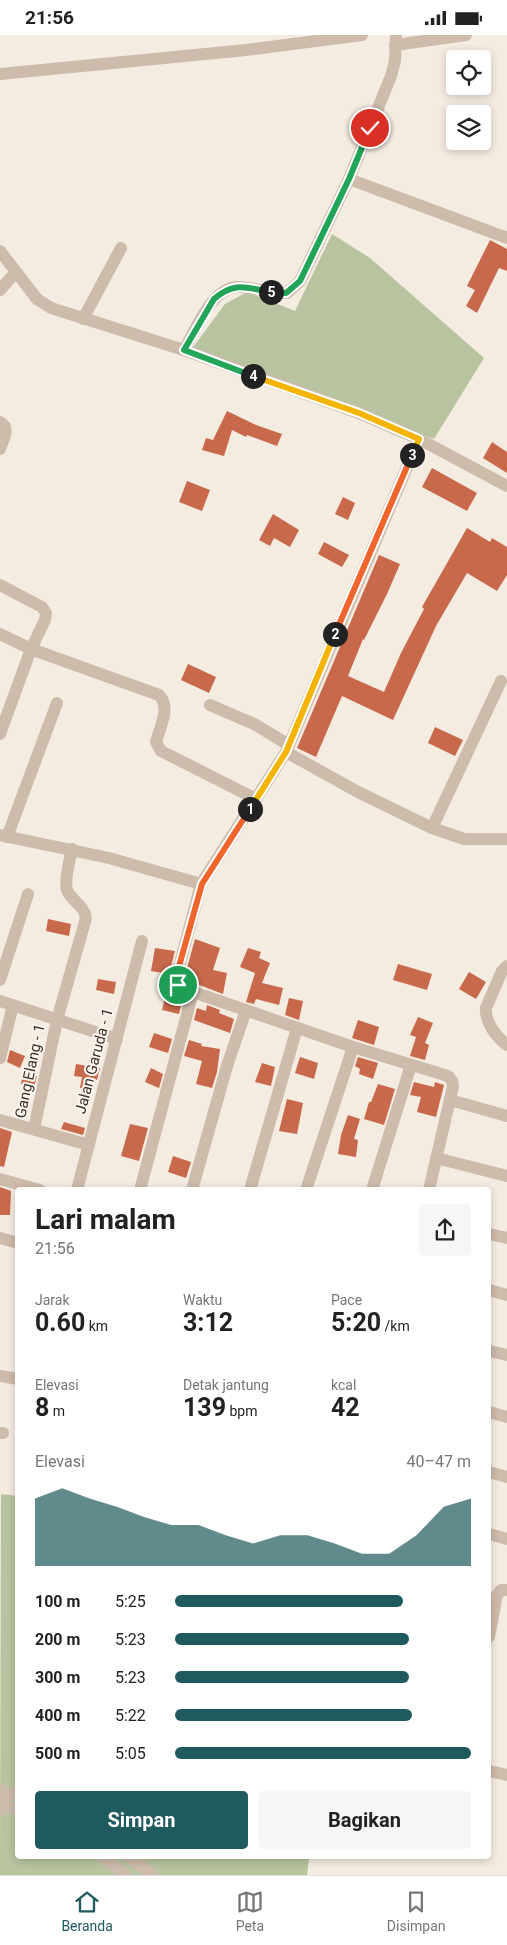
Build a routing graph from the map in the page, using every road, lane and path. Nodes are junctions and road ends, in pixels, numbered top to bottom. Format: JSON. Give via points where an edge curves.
{"nodes":[{"id":1,"x":362,"y":35,"type":"edge"},
{"id":2,"x":466,"y":35,"type":"edge"},
{"id":3,"x":396,"y":40,"type":"edge"},
{"id":4,"x":0,"y":74,"type":"edge"},
{"id":5,"x":349,"y":179,"type":"junction"},
{"id":6,"x":507,"y":238,"type":"edge"},
{"id":7,"x":121,"y":247,"type":"dead end"},
{"id":8,"x":0,"y":251,"type":"edge"},
{"id":9,"x":16,"y":272,"type":"junction"},
{"id":10,"x":0,"y":290,"type":"edge"},
{"id":11,"x":83,"y":319,"type":"junction"},
{"id":12,"x":184,"y":350,"type":"junction"},
{"id":13,"x":0,"y":422,"type":"edge"},
{"id":14,"x":419,"y":439,"type":"junction"},
{"id":15,"x":0,"y":449,"type":"edge"},
{"id":16,"x":507,"y":486,"type":"edge"},
{"id":17,"x":0,"y":585,"type":"edge"},
{"id":18,"x":0,"y":634,"type":"edge"},
{"id":19,"x":31,"y":649,"type":"junction"},
{"id":20,"x":501,"y":681,"type":"dead end"},
{"id":21,"x":57,"y":703,"type":"dead end"},
{"id":22,"x":210,"y":705,"type":"dead end"},
{"id":23,"x":0,"y":734,"type":"edge"},
{"id":24,"x":287,"y":748,"type":"junction"},
{"id":25,"x":256,"y":799,"type":"junction"},
{"id":26,"x":432,"y":828,"type":"junction"},
{"id":27,"x":4,"y":836,"type":"edge"},
{"id":28,"x":507,"y":839,"type":"edge"},
{"id":29,"x":72,"y":849,"type":"junction"},
{"id":30,"x":202,"y":884,"type":"junction"},
{"id":31,"x":28,"y":894,"type":"dead end"},
{"id":32,"x":142,"y":941,"type":"dead end"},
{"id":33,"x":507,"y":966,"type":"edge"},
{"id":34,"x":0,"y":980,"type":"edge"},
{"id":35,"x":193,"y":992,"type":"junction"},
{"id":36,"x":0,"y":1001,"type":"edge"},
{"id":37,"x":12,"y":1005,"type":"junction"},
{"id":38,"x":246,"y":1010,"type":"junction"},
{"id":39,"x":57,"y":1020,"type":"junction"},
{"id":40,"x":297,"y":1027,"type":"junction"},
{"id":41,"x":117,"y":1039,"type":"junction"},
{"id":42,"x":507,"y":1045,"type":"edge"},
{"id":43,"x":353,"y":1047,"type":"junction"},
{"id":44,"x":0,"y":1058,"type":"edge"},
{"id":45,"x":411,"y":1065,"type":"junction"},
{"id":46,"x":450,"y":1101,"type":"junction"},
{"id":47,"x":507,"y":1116,"type":"edge"},
{"id":48,"x":0,"y":1120,"type":"edge"},
{"id":49,"x":34,"y":1129,"type":"junction"},
{"id":50,"x":89,"y":1145,"type":"junction"},
{"id":51,"x":436,"y":1158,"type":"junction"},
{"id":52,"x":507,"y":1176,"type":"edge"},
{"id":53,"x":0,"y":1179,"type":"edge"},
{"id":54,"x":29,"y":1187,"type":"edge"},
{"id":55,"x":78,"y":1187,"type":"edge"},
{"id":56,"x":141,"y":1187,"type":"edge"},
{"id":57,"x":193,"y":1187,"type":"edge"},
{"id":58,"x":251,"y":1187,"type":"edge"},
{"id":59,"x":307,"y":1187,"type":"edge"},
{"id":60,"x":373,"y":1187,"type":"edge"},
{"id":61,"x":430,"y":1187,"type":"edge"},
{"id":62,"x":491,"y":1234,"type":"edge"},
{"id":63,"x":0,"y":1238,"type":"edge"},
{"id":64,"x":507,"y":1238,"type":"edge"},
{"id":65,"x":15,"y":1242,"type":"edge"},
{"id":66,"x":491,"y":1291,"type":"edge"},
{"id":67,"x":507,"y":1295,"type":"edge"},
{"id":68,"x":491,"y":1351,"type":"edge"},
{"id":69,"x":507,"y":1355,"type":"edge"},
{"id":70,"x":0,"y":1376,"type":"edge"},
{"id":71,"x":15,"y":1378,"type":"edge"},
{"id":72,"x":491,"y":1413,"type":"edge"},
{"id":73,"x":507,"y":1417,"type":"edge"},
{"id":74,"x":491,"y":1473,"type":"edge"},
{"id":75,"x":507,"y":1477,"type":"edge"},
{"id":76,"x":491,"y":1535,"type":"edge"},
{"id":77,"x":507,"y":1539,"type":"edge"},
{"id":78,"x":507,"y":1590,"type":"edge"},
{"id":79,"x":491,"y":1626,"type":"edge"},
{"id":80,"x":491,"y":1771,"type":"edge"},
{"id":81,"x":507,"y":1775,"type":"edge"},
{"id":82,"x":2,"y":1791,"type":"edge"},
{"id":83,"x":15,"y":1793,"type":"edge"},
{"id":84,"x":2,"y":1808,"type":"edge"},
{"id":85,"x":15,"y":1809,"type":"edge"},
{"id":86,"x":105,"y":1859,"type":"edge"},
{"id":87,"x":132,"y":1859,"type":"edge"},
{"id":88,"x":126,"y":1875,"type":"edge"},
{"id":89,"x":153,"y":1875,"type":"edge"}],
"edges":[{"from":1,"to":4,"type":"street","via":[[246,51]]},
{"from":2,"to":3,"type":"street"},
{"from":3,"to":5,"type":"street","via":[[392,76]]},
{"from":5,"to":6,"type":"street"},
{"from":5,"to":12,"type":"street","via":[[300,281],[286,293],[228,288],[214,299]]},
{"from":7,"to":11,"type":"street"},
{"from":8,"to":9,"type":"street"},
{"from":9,"to":10,"type":"street"},
{"from":9,"to":11,"type":"street","via":[[42,303]]},
{"from":11,"to":12,"type":"street"},
{"from":12,"to":14,"type":"street","via":[[359,413]]},
{"from":13,"to":15,"type":"street","via":[[7,429]]},
{"from":14,"to":16,"type":"street"},
{"from":14,"to":24,"type":"street"},
{"from":17,"to":19,"type":"street","via":[[42,607],[46,613]]},
{"from":18,"to":19,"type":"street"},
{"from":19,"to":23,"type":"street"},
{"from":19,"to":25,"type":"street","via":[[159,695],[165,707],[156,742],[160,751]]},
{"from":20,"to":26,"type":"street"},
{"from":21,"to":27,"type":"street"},
{"from":22,"to":24,"type":"street","via":[[254,724]]},
{"from":24,"to":25,"type":"street"},
{"from":24,"to":26,"type":"street","via":[[358,792]]},
{"from":25,"to":30,"type":"street"},
{"from":26,"to":28,"type":"street","via":[[464,839]]},
{"from":27,"to":29,"type":"street"},
{"from":29,"to":30,"type":"street"},
{"from":29,"to":39,"type":"street","name":"Gang Elang - 1","via":[[66,886],[70,896],[85,911],[86,918]]},
{"from":30,"to":35,"type":"street","via":[[176,977],[178,985]]},
{"from":31,"to":34,"type":"street"},
{"from":32,"to":41,"type":"street","name":"Jalan Garuda - 1"},
{"from":33,"to":42,"type":"street","via":[[486,1008],[486,1018]]},
{"from":35,"to":38,"type":"street"},
{"from":35,"to":56,"type":"street"},
{"from":36,"to":37,"type":"street"},
{"from":37,"to":39,"type":"street"},
{"from":37,"to":44,"type":"street"},
{"from":38,"to":40,"type":"street"},
{"from":38,"to":57,"type":"street"},
{"from":39,"to":41,"type":"street"},
{"from":39,"to":49,"type":"street","name":"Gang Elang - 1"},
{"from":40,"to":43,"type":"street"},
{"from":40,"to":58,"type":"street"},
{"from":41,"to":50,"type":"street","name":"Jalan Garuda - 1"},
{"from":43,"to":45,"type":"street"},
{"from":43,"to":59,"type":"street"},
{"from":45,"to":46,"type":"street","via":[[448,1076],[453,1086]]},
{"from":45,"to":60,"type":"street"},
{"from":46,"to":47,"type":"street"},
{"from":46,"to":51,"type":"street"},
{"from":48,"to":49,"type":"street"},
{"from":49,"to":50,"type":"street"},
{"from":50,"to":55,"type":"street","name":"Jalan Garuda - 1"},
{"from":51,"to":52,"type":"street"},
{"from":51,"to":61,"type":"street"},
{"from":53,"to":54,"type":"street"},
{"from":62,"to":64,"type":"street"},
{"from":63,"to":65,"type":"street"},
{"from":66,"to":67,"type":"street"},
{"from":68,"to":69,"type":"street"},
{"from":70,"to":71,"type":"street"},
{"from":72,"to":73,"type":"street"},
{"from":74,"to":75,"type":"street"},
{"from":76,"to":77,"type":"street"},
{"from":78,"to":79,"type":"street","via":[[501,1590],[497,1595]]},
{"from":80,"to":81,"type":"street"},
{"from":82,"to":83,"type":"street"},
{"from":82,"to":84,"type":"street"},
{"from":84,"to":85,"type":"street"},
{"from":86,"to":88,"type":"street"},
{"from":87,"to":89,"type":"street"}]}
